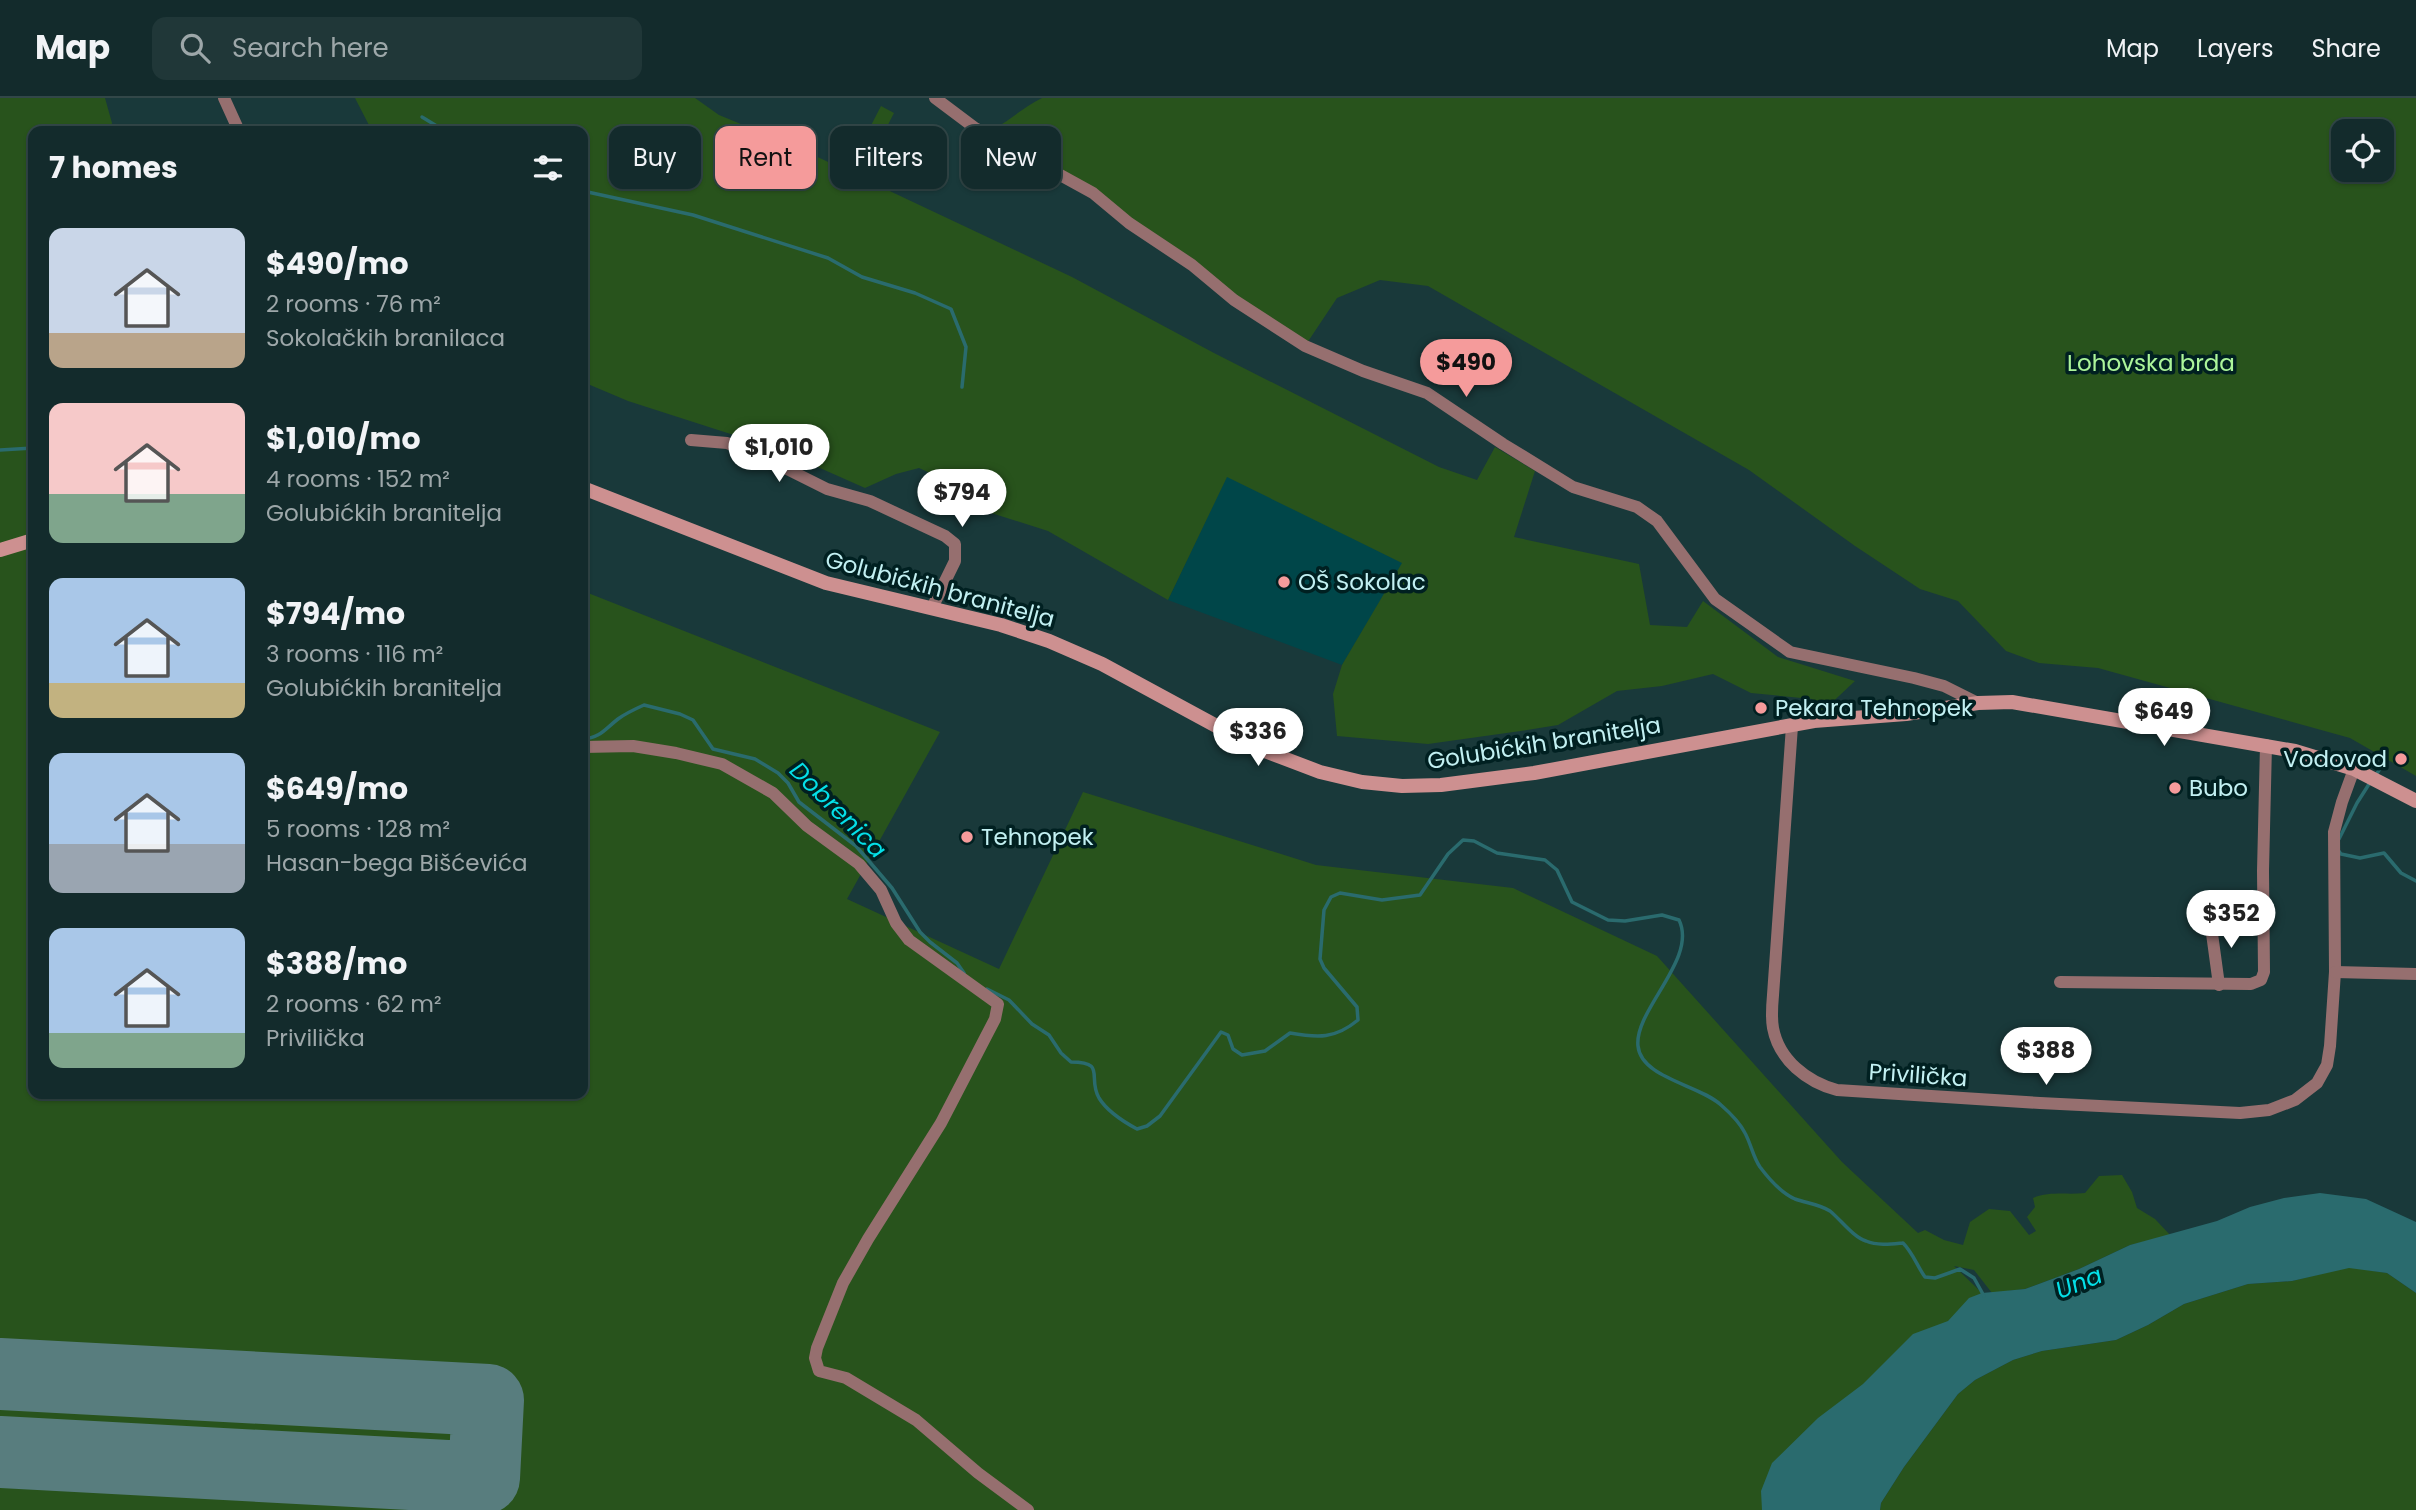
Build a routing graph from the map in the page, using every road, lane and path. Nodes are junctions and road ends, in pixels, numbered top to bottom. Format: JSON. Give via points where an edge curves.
{"nodes":[{"id":1,"x":224,"y":98,"type":"edge"},
{"id":2,"x":935,"y":98,"type":"edge"},
{"id":3,"x":237,"y":126,"type":"edge"},
{"id":4,"x":691,"y":440,"type":"dead end"},
{"id":5,"x":588,"y":490,"type":"edge"},
{"id":6,"x":28,"y":542,"type":"edge"},
{"id":7,"x":0,"y":550,"type":"edge"},
{"id":8,"x":932,"y":608,"type":"junction"},
{"id":9,"x":1978,"y":703,"type":"junction"},
{"id":10,"x":1792,"y":726,"type":"junction"},
{"id":11,"x":2266,"y":745,"type":"junction"},
{"id":12,"x":588,"y":747,"type":"edge"},
{"id":13,"x":2354,"y":769,"type":"junction"},
{"id":14,"x":2416,"y":801,"type":"edge"},
{"id":15,"x":2210,"y":919,"type":"dead end"},
{"id":16,"x":2335,"y":972,"type":"junction"},
{"id":17,"x":2416,"y":974,"type":"edge"},
{"id":18,"x":2060,"y":982,"type":"dead end"},
{"id":19,"x":2219,"y":985,"type":"junction"},
{"id":20,"x":1028,"y":1510,"type":"edge"}],
"edges":[{"from":1,"to":3,"type":"street"},
{"from":2,"to":9,"type":"street","via":[[975,128],[1093,193],[1234,300],[1305,346],[1427,393],[1573,487],[1637,507],[1657,521],[1715,599],[1790,652],[1944,686]]},
{"from":4,"to":8,"type":"street","via":[[727,443],[945,536],[955,544],[956,561]]},
{"from":5,"to":8,"type":"street","name":"Golubićkih branitelja","via":[[827,583]]},
{"from":6,"to":7,"type":"street"},
{"from":8,"to":10,"type":"street","name":"Golubićkih branitelja","via":[[1049,641],[1102,664],[1257,748],[1362,782],[1441,785]]},
{"from":9,"to":10,"type":"street","name":"Golubićkih branitelja"},
{"from":9,"to":11,"type":"street","name":"Golubićkih branitelja","via":[[2012,702]]},
{"from":10,"to":16,"type":"street","name":"Privilička","via":[[1773,1029],[1786,1056],[1820,1086],[2027,1103],[2240,1113],[2269,1110],[2306,1093],[2322,1075],[2330,1046]]},
{"from":11,"to":13,"type":"street","name":"Golubićkih branitelja"},
{"from":11,"to":19,"type":"street","via":[[2264,972],[2261,980],[2251,985]]},
{"from":12,"to":20,"type":"street","via":[[633,746],[722,764],[773,793],[807,826],[859,864],[881,890],[909,940],[998,1004],[995,1019],[941,1123],[843,1283],[815,1358],[819,1371],[846,1378],[916,1420]]},
{"from":13,"to":14,"type":"street","name":"Golubićkih branitelja"},
{"from":13,"to":16,"type":"street","name":"Privilička","via":[[2334,832]]},
{"from":15,"to":19,"type":"street"},
{"from":16,"to":17,"type":"street"},
{"from":18,"to":19,"type":"street"}]}
